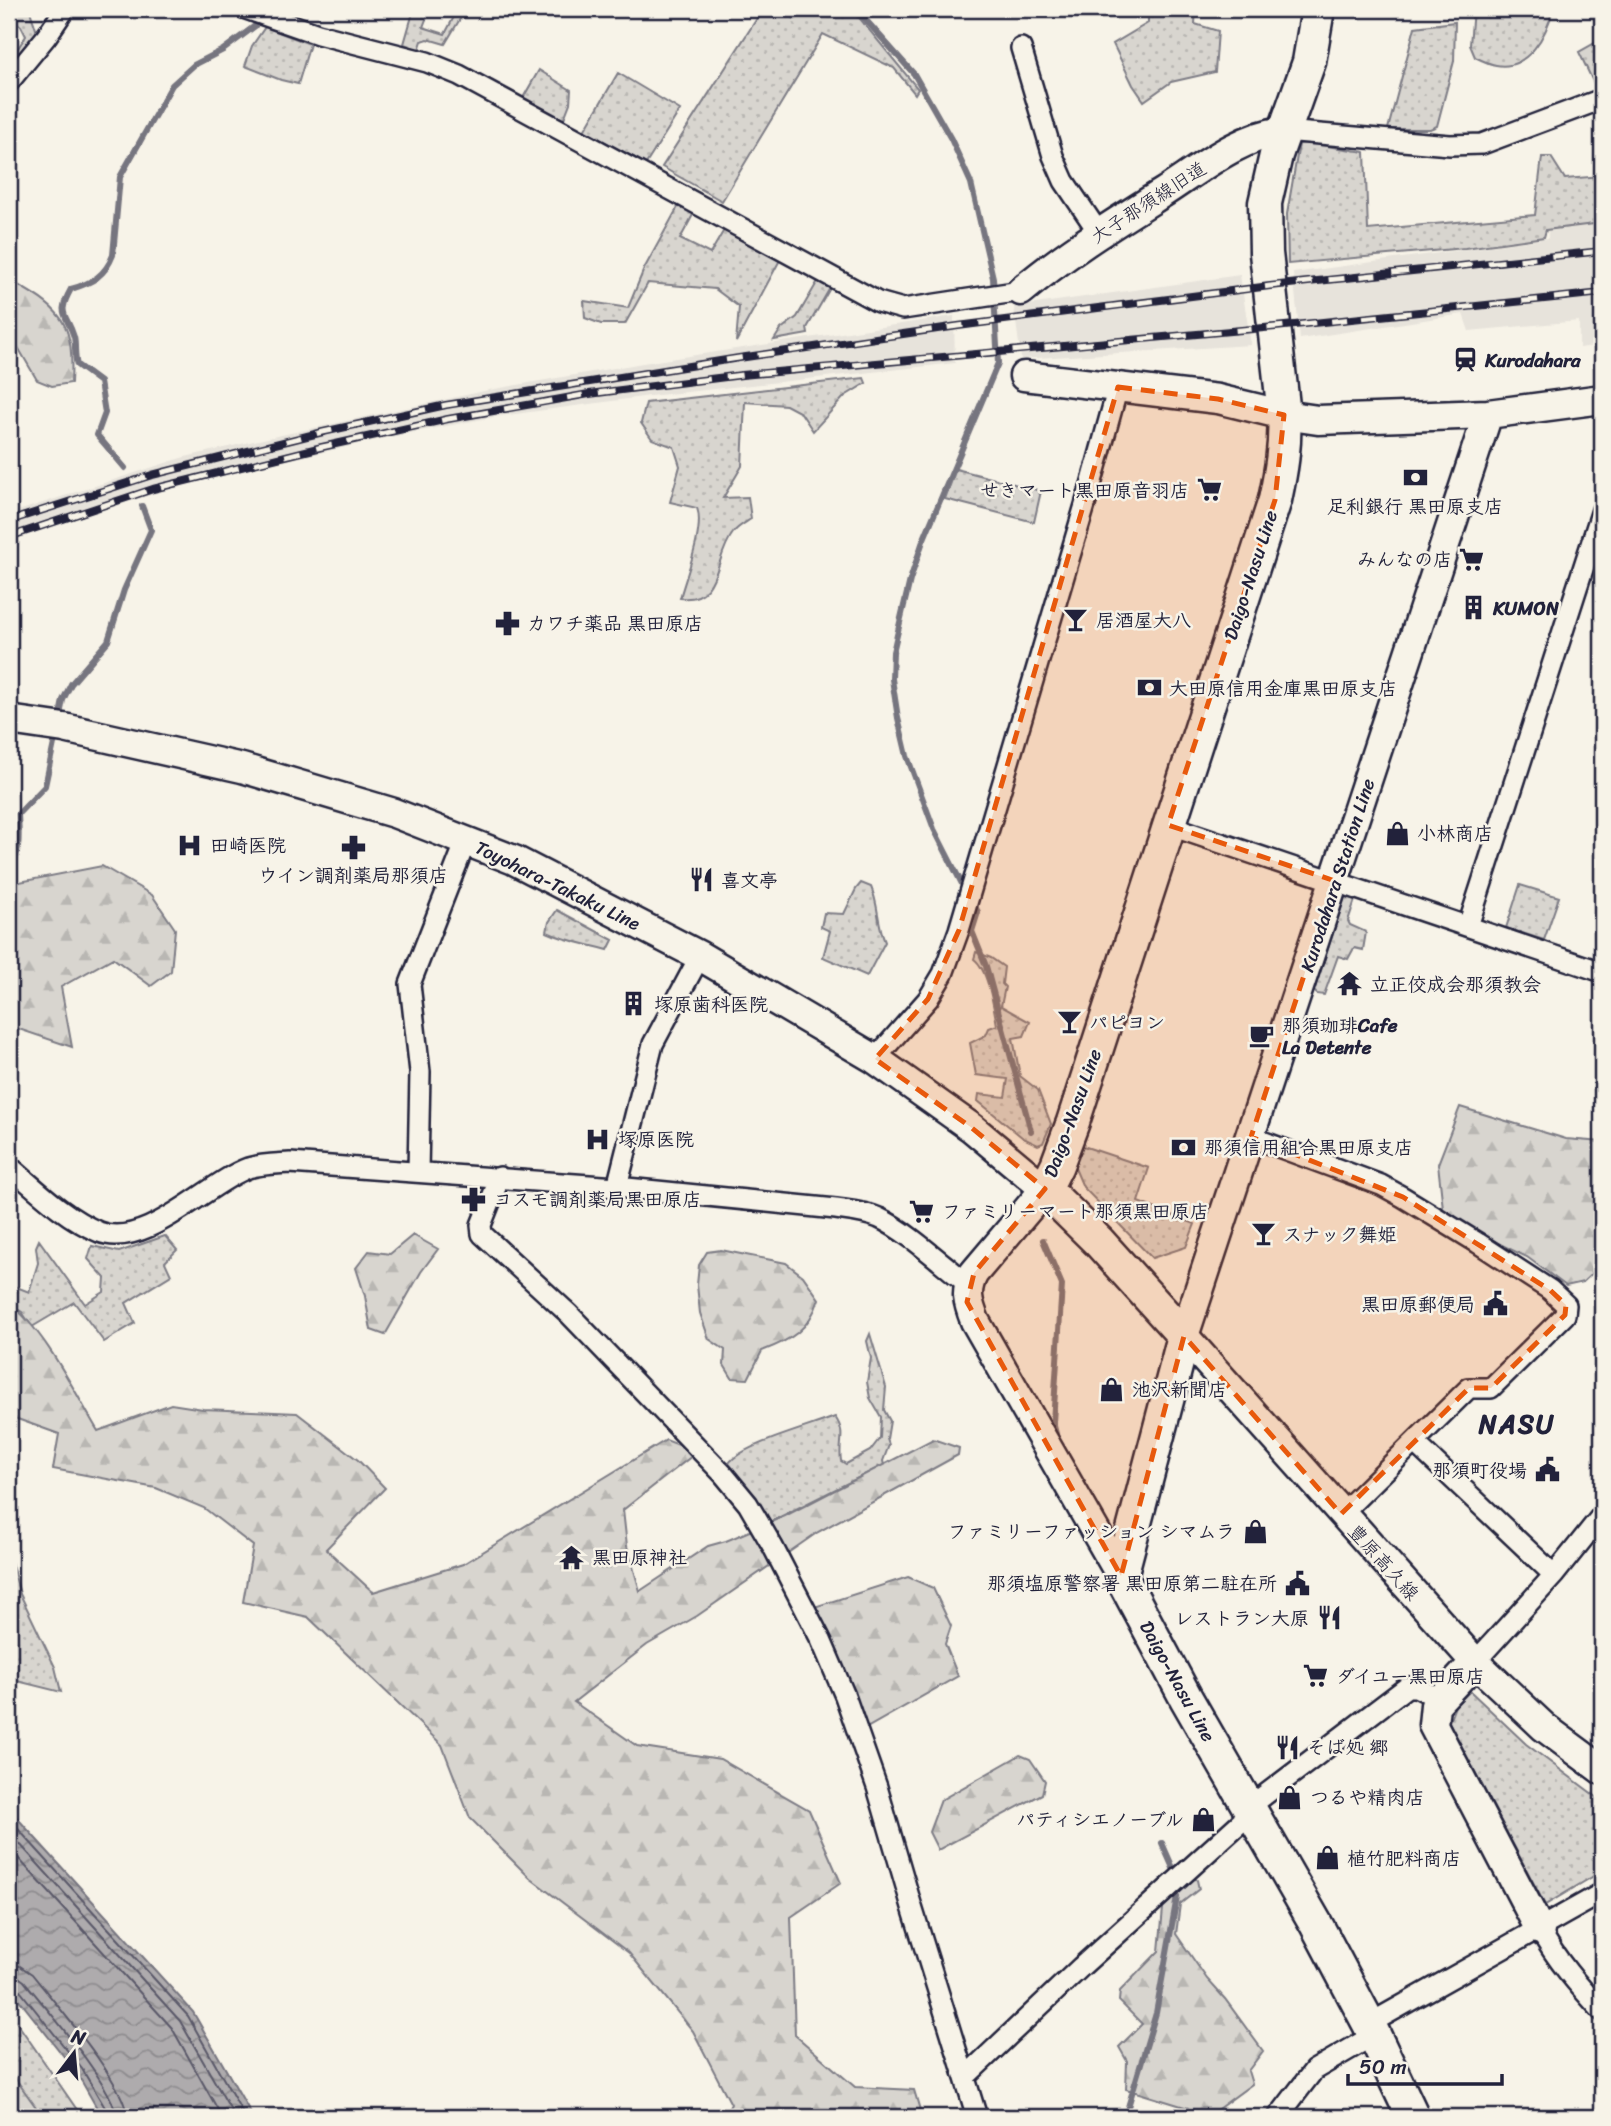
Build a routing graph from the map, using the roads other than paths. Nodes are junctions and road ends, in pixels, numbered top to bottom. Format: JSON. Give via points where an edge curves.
{"nodes":[{"id":1,"x":65,"y":9,"type":"edge"},
{"id":2,"x":246,"y":9,"type":"edge"},
{"id":3,"x":1318,"y":9,"type":"edge"},
{"id":4,"x":1021,"y":48,"type":"dead end"},
{"id":5,"x":9,"y":82,"type":"edge"},
{"id":6,"x":1602,"y":99,"type":"edge"},
{"id":7,"x":1284,"y":131,"type":"junction"},
{"id":8,"x":1099,"y":233,"type":"junction"},
{"id":9,"x":1015,"y":291,"type":"joint"},
{"id":10,"x":1024,"y":376,"type":"dead end"},
{"id":11,"x":1118,"y":387,"type":"junction"},
{"id":12,"x":1602,"y":399,"type":"edge"},
{"id":13,"x":1488,"y":414,"type":"junction"},
{"id":14,"x":1284,"y":415,"type":"junction"},
{"id":15,"x":1602,"y":510,"type":"edge"},
{"id":16,"x":9,"y":720,"type":"edge"},
{"id":17,"x":1168,"y":825,"type":"junction"},
{"id":18,"x":466,"y":841,"type":"junction"},
{"id":19,"x":1335,"y":881,"type":"junction"},
{"id":20,"x":1468,"y":926,"type":"junction"},
{"id":21,"x":700,"y":956,"type":"junction"},
{"id":22,"x":1602,"y":969,"type":"edge"},
{"id":23,"x":875,"y":1059,"type":"junction"},
{"id":24,"x":1251,"y":1137,"type":"junction"},
{"id":25,"x":9,"y":1166,"type":"edge"},
{"id":26,"x":418,"y":1172,"type":"junction"},
{"id":27,"x":500,"y":1177,"type":"junction"},
{"id":28,"x":617,"y":1187,"type":"junction"},
{"id":29,"x":1045,"y":1189,"type":"junction"},
{"id":30,"x":968,"y":1284,"type":"junction"},
{"id":31,"x":1184,"y":1336,"type":"junction"},
{"id":32,"x":1415,"y":1443,"type":"junction"},
{"id":33,"x":1341,"y":1514,"type":"junction"},
{"id":34,"x":1602,"y":1515,"type":"edge"},
{"id":35,"x":1554,"y":1575,"type":"junction"},
{"id":36,"x":1121,"y":1576,"type":"junction"},
{"id":37,"x":1475,"y":1662,"type":"junction"},
{"id":38,"x":1440,"y":1699,"type":"junction"},
{"id":39,"x":1602,"y":1770,"type":"edge"},
{"id":40,"x":1250,"y":1810,"type":"junction"},
{"id":41,"x":1602,"y":1894,"type":"edge"},
{"id":42,"x":1539,"y":1930,"type":"junction"},
{"id":43,"x":1602,"y":2011,"type":"edge"},
{"id":44,"x":1372,"y":2029,"type":"junction"},
{"id":45,"x":965,"y":2077,"type":"junction"},
{"id":46,"x":977,"y":2117,"type":"edge"},
{"id":47,"x":1278,"y":2117,"type":"edge"},
{"id":48,"x":1413,"y":2117,"type":"edge"}],
"edges":[{"from":1,"to":5,"type":"street"},
{"from":2,"to":9,"type":"street","via":[[459,75],[878,302],[903,309]]},
{"from":3,"to":7,"type":"main road","name":"Daigo-Nasu Line","via":[[1309,62]]},
{"from":4,"to":8,"type":"street","via":[[1053,156]]},
{"from":6,"to":7,"type":"street","via":[[1482,144]]},
{"from":7,"to":8,"type":"main road","name":"大子那須線旧道","via":[[1236,146]]},
{"from":7,"to":14,"type":"main road","name":"Daigo-Nasu Line","via":[[1270,179],[1264,227]]},
{"from":8,"to":9,"type":"main road","name":"大子那須線旧道"},
{"from":10,"to":11,"type":"main road"},
{"from":11,"to":14,"type":"main road","via":[[1219,399]]},
{"from":11,"to":23,"type":"street","via":[[959,930],[932,992]]},
{"from":12,"to":13,"type":"main road"},
{"from":13,"to":14,"type":"main road","via":[[1318,420]]},
{"from":13,"to":19,"type":"main road","name":"Kurodahara Station Line"},
{"from":14,"to":17,"type":"main road","name":"Daigo-Nasu Line","via":[[1275,500]]},
{"from":15,"to":20,"type":"street"},
{"from":16,"to":18,"type":"main road","name":"Toyohara-Takaku Line","via":[[242,768],[394,813]]},
{"from":17,"to":19,"type":"street"},
{"from":17,"to":29,"type":"main road","name":"Daigo-Nasu Line","via":[[1073,1122]]},
{"from":18,"to":21,"type":"main road","name":"Toyohara-Takaku Line","via":[[514,860]]},
{"from":18,"to":26,"type":"street","via":[[410,984],[420,1072]]},
{"from":19,"to":20,"type":"street"},
{"from":19,"to":24,"type":"main road","name":"Kurodahara Station Line"},
{"from":20,"to":22,"type":"street"},
{"from":21,"to":23,"type":"main road","name":"Toyohara-Takaku Line"},
{"from":21,"to":28,"type":"street","via":[[653,1044]]},
{"from":23,"to":29,"type":"main road","name":"Toyohara-Takaku Line","via":[[972,1128]]},
{"from":24,"to":31,"type":"main road","name":"Kurodahara Station Line"},
{"from":24,"to":32,"type":"street","via":[[1381,1185],[1550,1290],[1566,1305],[1565,1315],[1492,1388],[1469,1388]]},
{"from":25,"to":26,"type":"street","via":[[79,1222],[102,1233],[125,1233],[158,1224],[243,1171],[265,1164]]},
{"from":26,"to":27,"type":"street"},
{"from":27,"to":28,"type":"street"},
{"from":27,"to":45,"type":"street","via":[[481,1225],[482,1234],[569,1314],[724,1475],[748,1504],[785,1570],[845,1696]]},
{"from":28,"to":30,"type":"street","via":[[858,1212],[897,1229]]},
{"from":29,"to":30,"type":"main road"},
{"from":29,"to":31,"type":"main road","name":"Daigo-Nasu Line"},
{"from":30,"to":36,"type":"main road","via":[[967,1302],[975,1321]]},
{"from":31,"to":33,"type":"main road","name":"豊原高久線"},
{"from":31,"to":36,"type":"main road"},
{"from":32,"to":33,"type":"street"},
{"from":32,"to":35,"type":"street"},
{"from":33,"to":37,"type":"main road","name":"豊原高久線"},
{"from":34,"to":35,"type":"street"},
{"from":35,"to":37,"type":"street"},
{"from":36,"to":40,"type":"main road","name":"Daigo-Nasu Line"},
{"from":37,"to":38,"type":"main road"},
{"from":37,"to":39,"type":"main road","name":"豊原高久線","via":[[1544,1727]]},
{"from":38,"to":40,"type":"street","via":[[1407,1687]]},
{"from":38,"to":42,"type":"main road","via":[[1433,1725]]},
{"from":40,"to":44,"type":"main road","name":"Daigo-Nasu Line"},
{"from":40,"to":45,"type":"street"},
{"from":41,"to":42,"type":"street"},
{"from":42,"to":43,"type":"street","via":[[1570,1976]]},
{"from":42,"to":44,"type":"street"},
{"from":44,"to":47,"type":"street","via":[[1314,2070]]},
{"from":44,"to":48,"type":"main road","name":"Daigo-Nasu Line"},
{"from":45,"to":46,"type":"street"}]}
